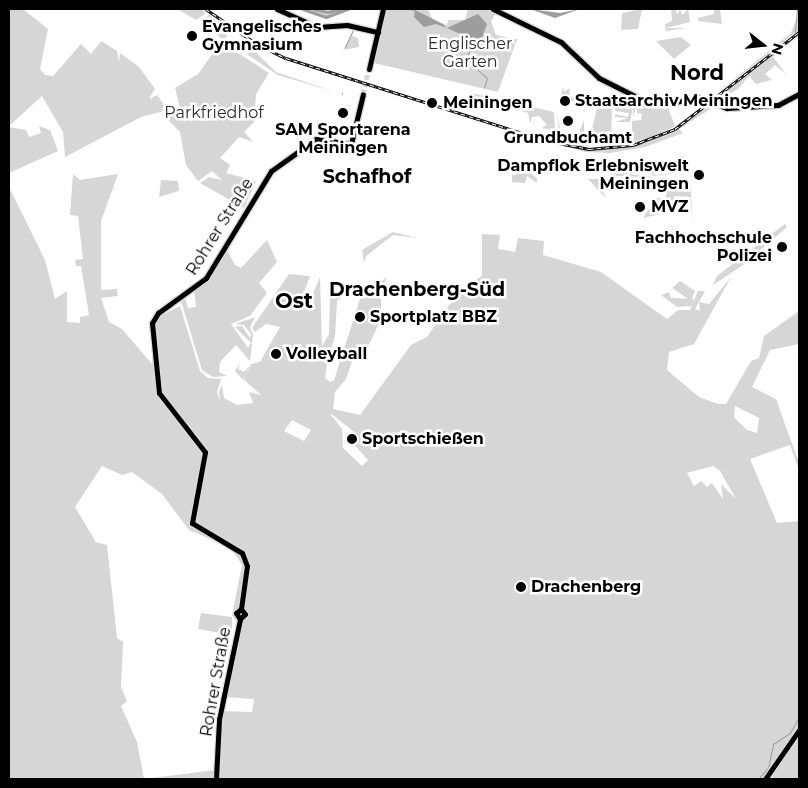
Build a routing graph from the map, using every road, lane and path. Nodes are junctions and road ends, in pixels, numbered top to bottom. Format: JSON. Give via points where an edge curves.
{"nodes":[{"id":1,"x":277,"y":9,"type":"edge"},
{"id":2,"x":383,"y":9,"type":"edge"},
{"id":3,"x":493,"y":9,"type":"edge"},
{"id":4,"x":378,"y":32,"type":"junction"},
{"id":5,"x":369,"y":69,"type":"tunnel mouth"},
{"id":6,"x":363,"y":94,"type":"tunnel mouth"},
{"id":7,"x":799,"y":94,"type":"edge"},
{"id":8,"x":799,"y":730,"type":"edge"},
{"id":9,"x":216,"y":779,"type":"edge"},
{"id":10,"x":765,"y":779,"type":"edge"}],
"edges":[{"from":1,"to":4,"type":"main road","via":[[317,27],[347,25]]},
{"from":2,"to":4,"type":"main road"},
{"from":3,"to":7,"type":"main road","via":[[561,42],[599,78],[647,102],[666,104],[701,97],[727,108],[778,105]]},
{"from":4,"to":5,"type":"main road"},
{"from":6,"to":9,"type":"main road","name":"Rohrer Straße","via":[[351,144],[316,139],[270,170],[206,278],[158,313],[152,323],[159,393],[205,452],[192,523],[242,553],[247,566],[241,609],[245,615],[240,619],[219,719]]},
{"from":8,"to":10,"type":"main road"}]}
